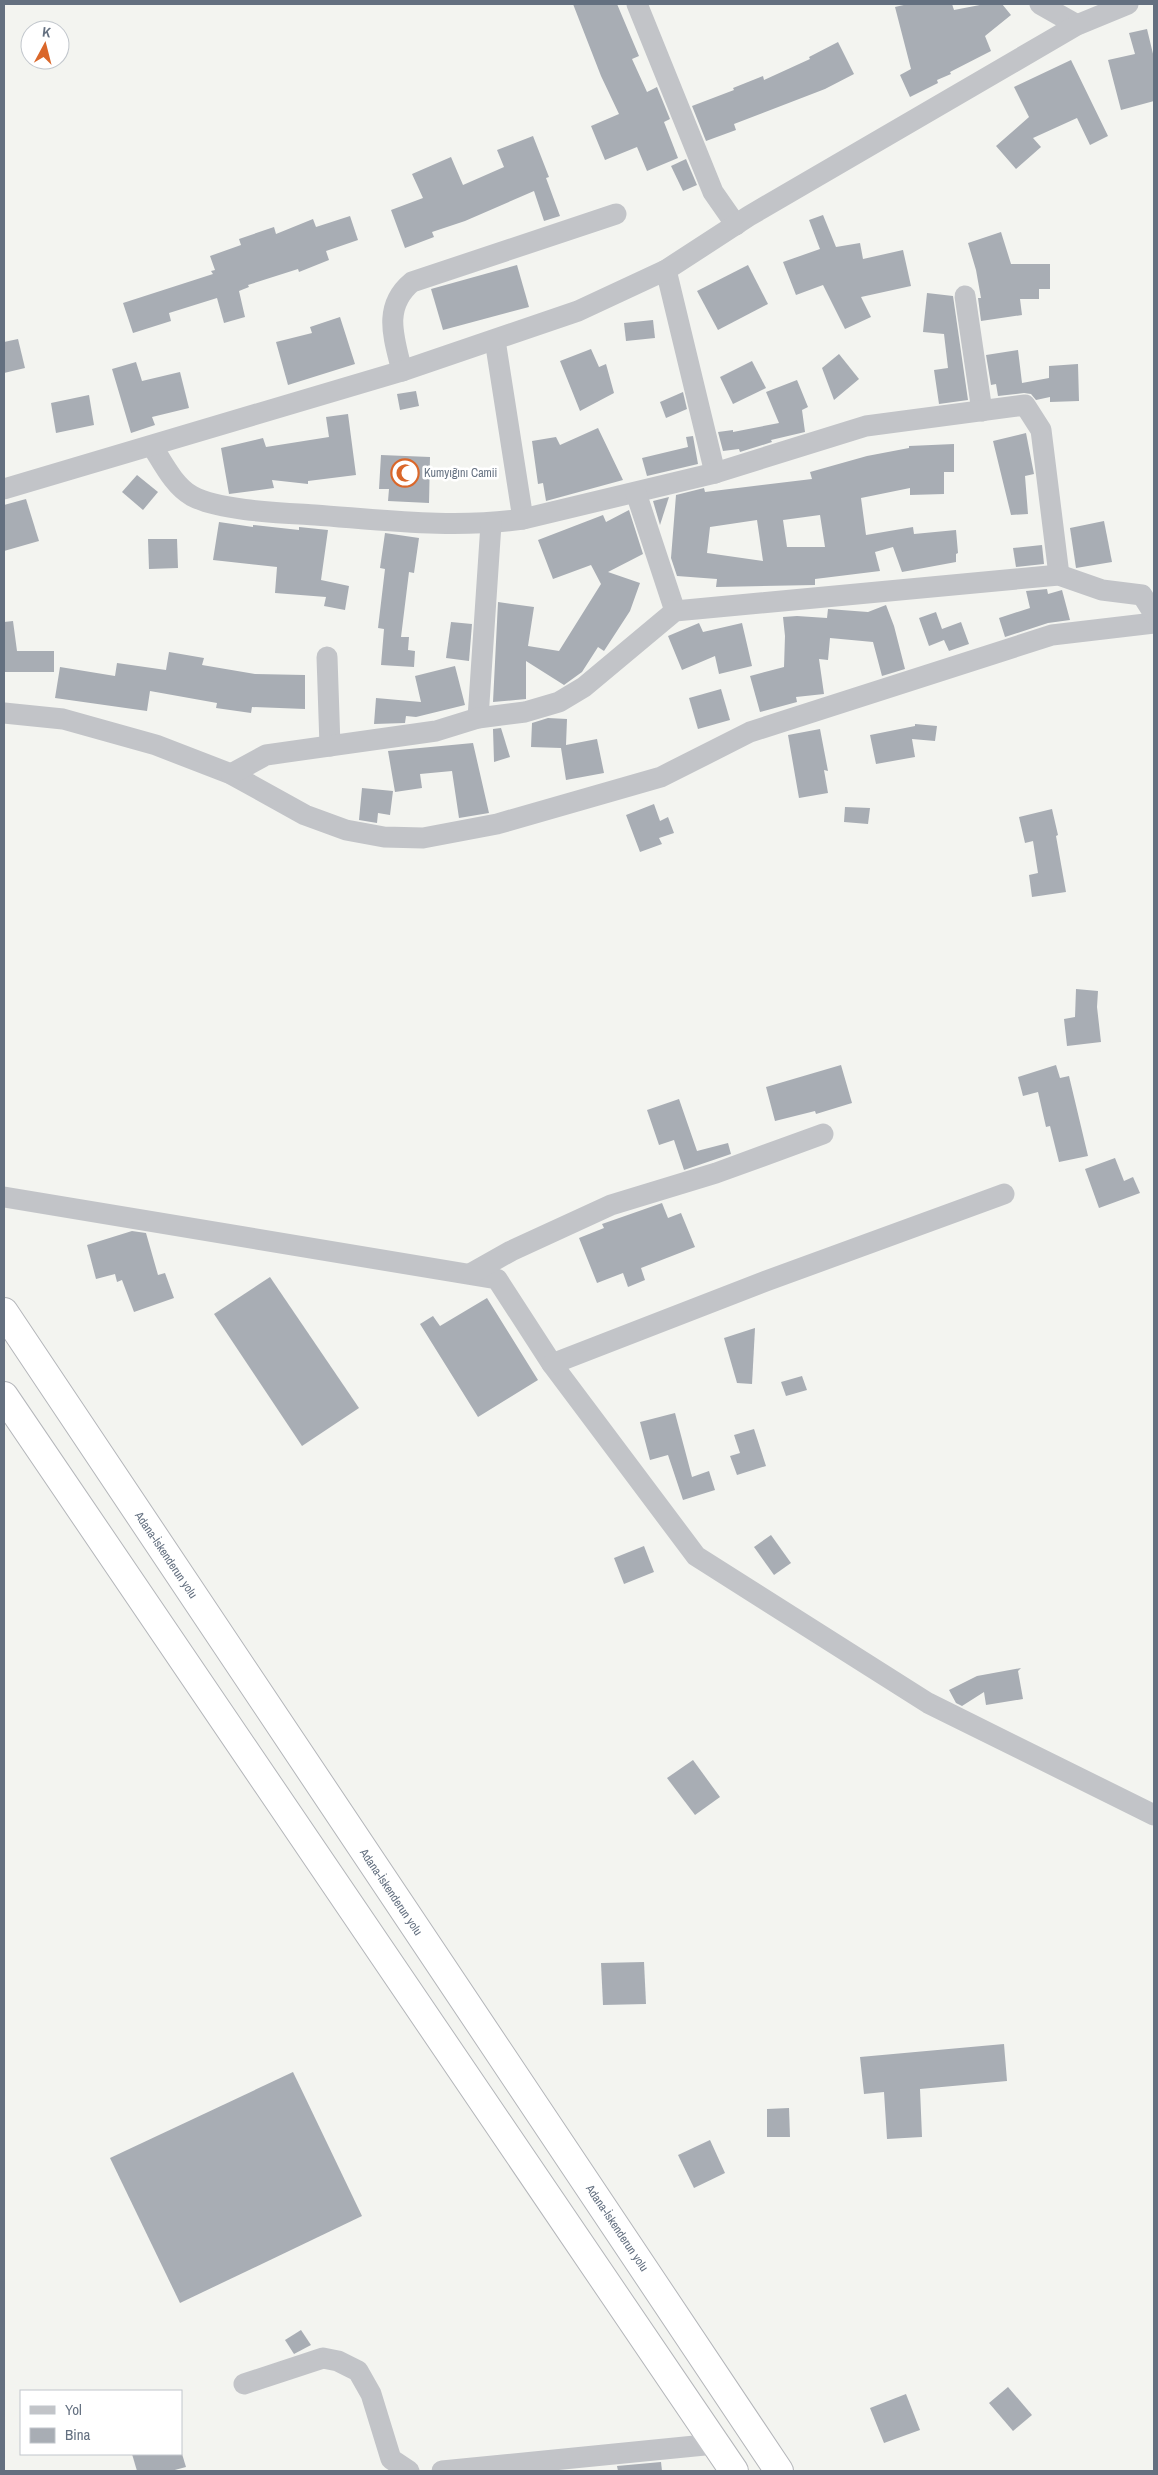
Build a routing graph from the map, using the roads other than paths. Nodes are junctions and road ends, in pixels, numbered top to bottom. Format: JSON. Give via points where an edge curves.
{"nodes":[{"id":1,"x":637,"y":4,"type":"edge"},
{"id":2,"x":1040,"y":4,"type":"edge"},
{"id":3,"x":1128,"y":4,"type":"edge"},
{"id":4,"x":1077,"y":25,"type":"junction"},
{"id":5,"x":616,"y":214,"type":"dead end"},
{"id":6,"x":736,"y":225,"type":"junction"},
{"id":7,"x":666,"y":270,"type":"junction"},
{"id":8,"x":965,"y":296,"type":"dead end"},
{"id":9,"x":495,"y":340,"type":"junction"},
{"id":10,"x":402,"y":371,"type":"junction"},
{"id":11,"x":982,"y":411,"type":"junction"},
{"id":12,"x":152,"y":446,"type":"junction"},
{"id":13,"x":715,"y":473,"type":"junction"},
{"id":14,"x":4,"y":489,"type":"edge"},
{"id":15,"x":636,"y":493,"type":"junction"},
{"id":16,"x":523,"y":520,"type":"junction"},
{"id":17,"x":491,"y":524,"type":"junction"},
{"id":18,"x":1059,"y":575,"type":"junction"},
{"id":19,"x":675,"y":612,"type":"junction"},
{"id":20,"x":1154,"y":614,"type":"edge"},
{"id":21,"x":1154,"y":623,"type":"edge"},
{"id":22,"x":327,"y":657,"type":"dead end"},
{"id":23,"x":4,"y":713,"type":"edge"},
{"id":24,"x":478,"y":718,"type":"junction"},
{"id":25,"x":330,"y":746,"type":"junction"},
{"id":26,"x":231,"y":774,"type":"junction"},
{"id":27,"x":823,"y":1134,"type":"dead end"},
{"id":28,"x":1004,"y":1194,"type":"dead end"},
{"id":29,"x":4,"y":1197,"type":"edge"},
{"id":30,"x":472,"y":1273,"type":"junction"},
{"id":31,"x":4,"y":1312,"type":"edge"},
{"id":32,"x":552,"y":1364,"type":"junction"},
{"id":33,"x":4,"y":1396,"type":"edge"},
{"id":34,"x":1154,"y":1815,"type":"edge"},
{"id":35,"x":244,"y":2384,"type":"dead end"},
{"id":36,"x":715,"y":2444,"type":"junction"},
{"id":37,"x":410,"y":2471,"type":"edge"},
{"id":38,"x":442,"y":2471,"type":"edge"},
{"id":39,"x":734,"y":2471,"type":"edge"},
{"id":40,"x":779,"y":2471,"type":"edge"}],
"edges":[{"from":1,"to":6,"type":"street","via":[[710,184]]},
{"from":2,"to":4,"type":"street"},
{"from":3,"to":4,"type":"street"},
{"from":4,"to":6,"type":"street"},
{"from":5,"to":10,"type":"street","via":[[412,282],[401,291],[392,317]]},
{"from":6,"to":7,"type":"street"},
{"from":7,"to":9,"type":"street","via":[[578,311]]},
{"from":7,"to":13,"type":"street"},
{"from":8,"to":11,"type":"street"},
{"from":9,"to":10,"type":"street"},
{"from":9,"to":16,"type":"street"},
{"from":10,"to":12,"type":"street"},
{"from":11,"to":13,"type":"street","via":[[866,426]]},
{"from":11,"to":18,"type":"street","via":[[1025,405],[1041,430]]},
{"from":12,"to":14,"type":"street"},
{"from":12,"to":17,"type":"street","via":[[177,484],[192,496],[216,504],[290,514]]},
{"from":13,"to":15,"type":"street"},
{"from":15,"to":16,"type":"street"},
{"from":15,"to":19,"type":"street"},
{"from":16,"to":17,"type":"street"},
{"from":17,"to":24,"type":"street"},
{"from":18,"to":19,"type":"street"},
{"from":18,"to":20,"type":"street","via":[[1102,590],[1142,595]]},
{"from":19,"to":24,"type":"street","via":[[584,687],[559,702],[525,712]]},
{"from":21,"to":26,"type":"street","via":[[1052,634],[750,732],[662,778],[497,824],[424,838],[346,830],[305,815]]},
{"from":22,"to":25,"type":"street"},
{"from":23,"to":26,"type":"street","via":[[63,719],[104,729]]},
{"from":24,"to":25,"type":"street","via":[[436,732]]},
{"from":25,"to":26,"type":"street","via":[[266,755]]},
{"from":27,"to":30,"type":"street","via":[[716,1173],[611,1205]]},
{"from":28,"to":32,"type":"street","via":[[766,1280]]},
{"from":29,"to":30,"type":"street"},
{"from":30,"to":32,"type":"street","via":[[497,1279]]},
{"from":31,"to":40,"type":"highway","name":"Adana-İskenderun yolu"},
{"from":32,"to":34,"type":"street","via":[[696,1556],[928,1703]]},
{"from":33,"to":36,"type":"highway"},
{"from":35,"to":37,"type":"street","via":[[323,2358],[358,2371],[370,2394],[391,2459]]},
{"from":36,"to":38,"type":"street"},
{"from":36,"to":39,"type":"highway"}]}
